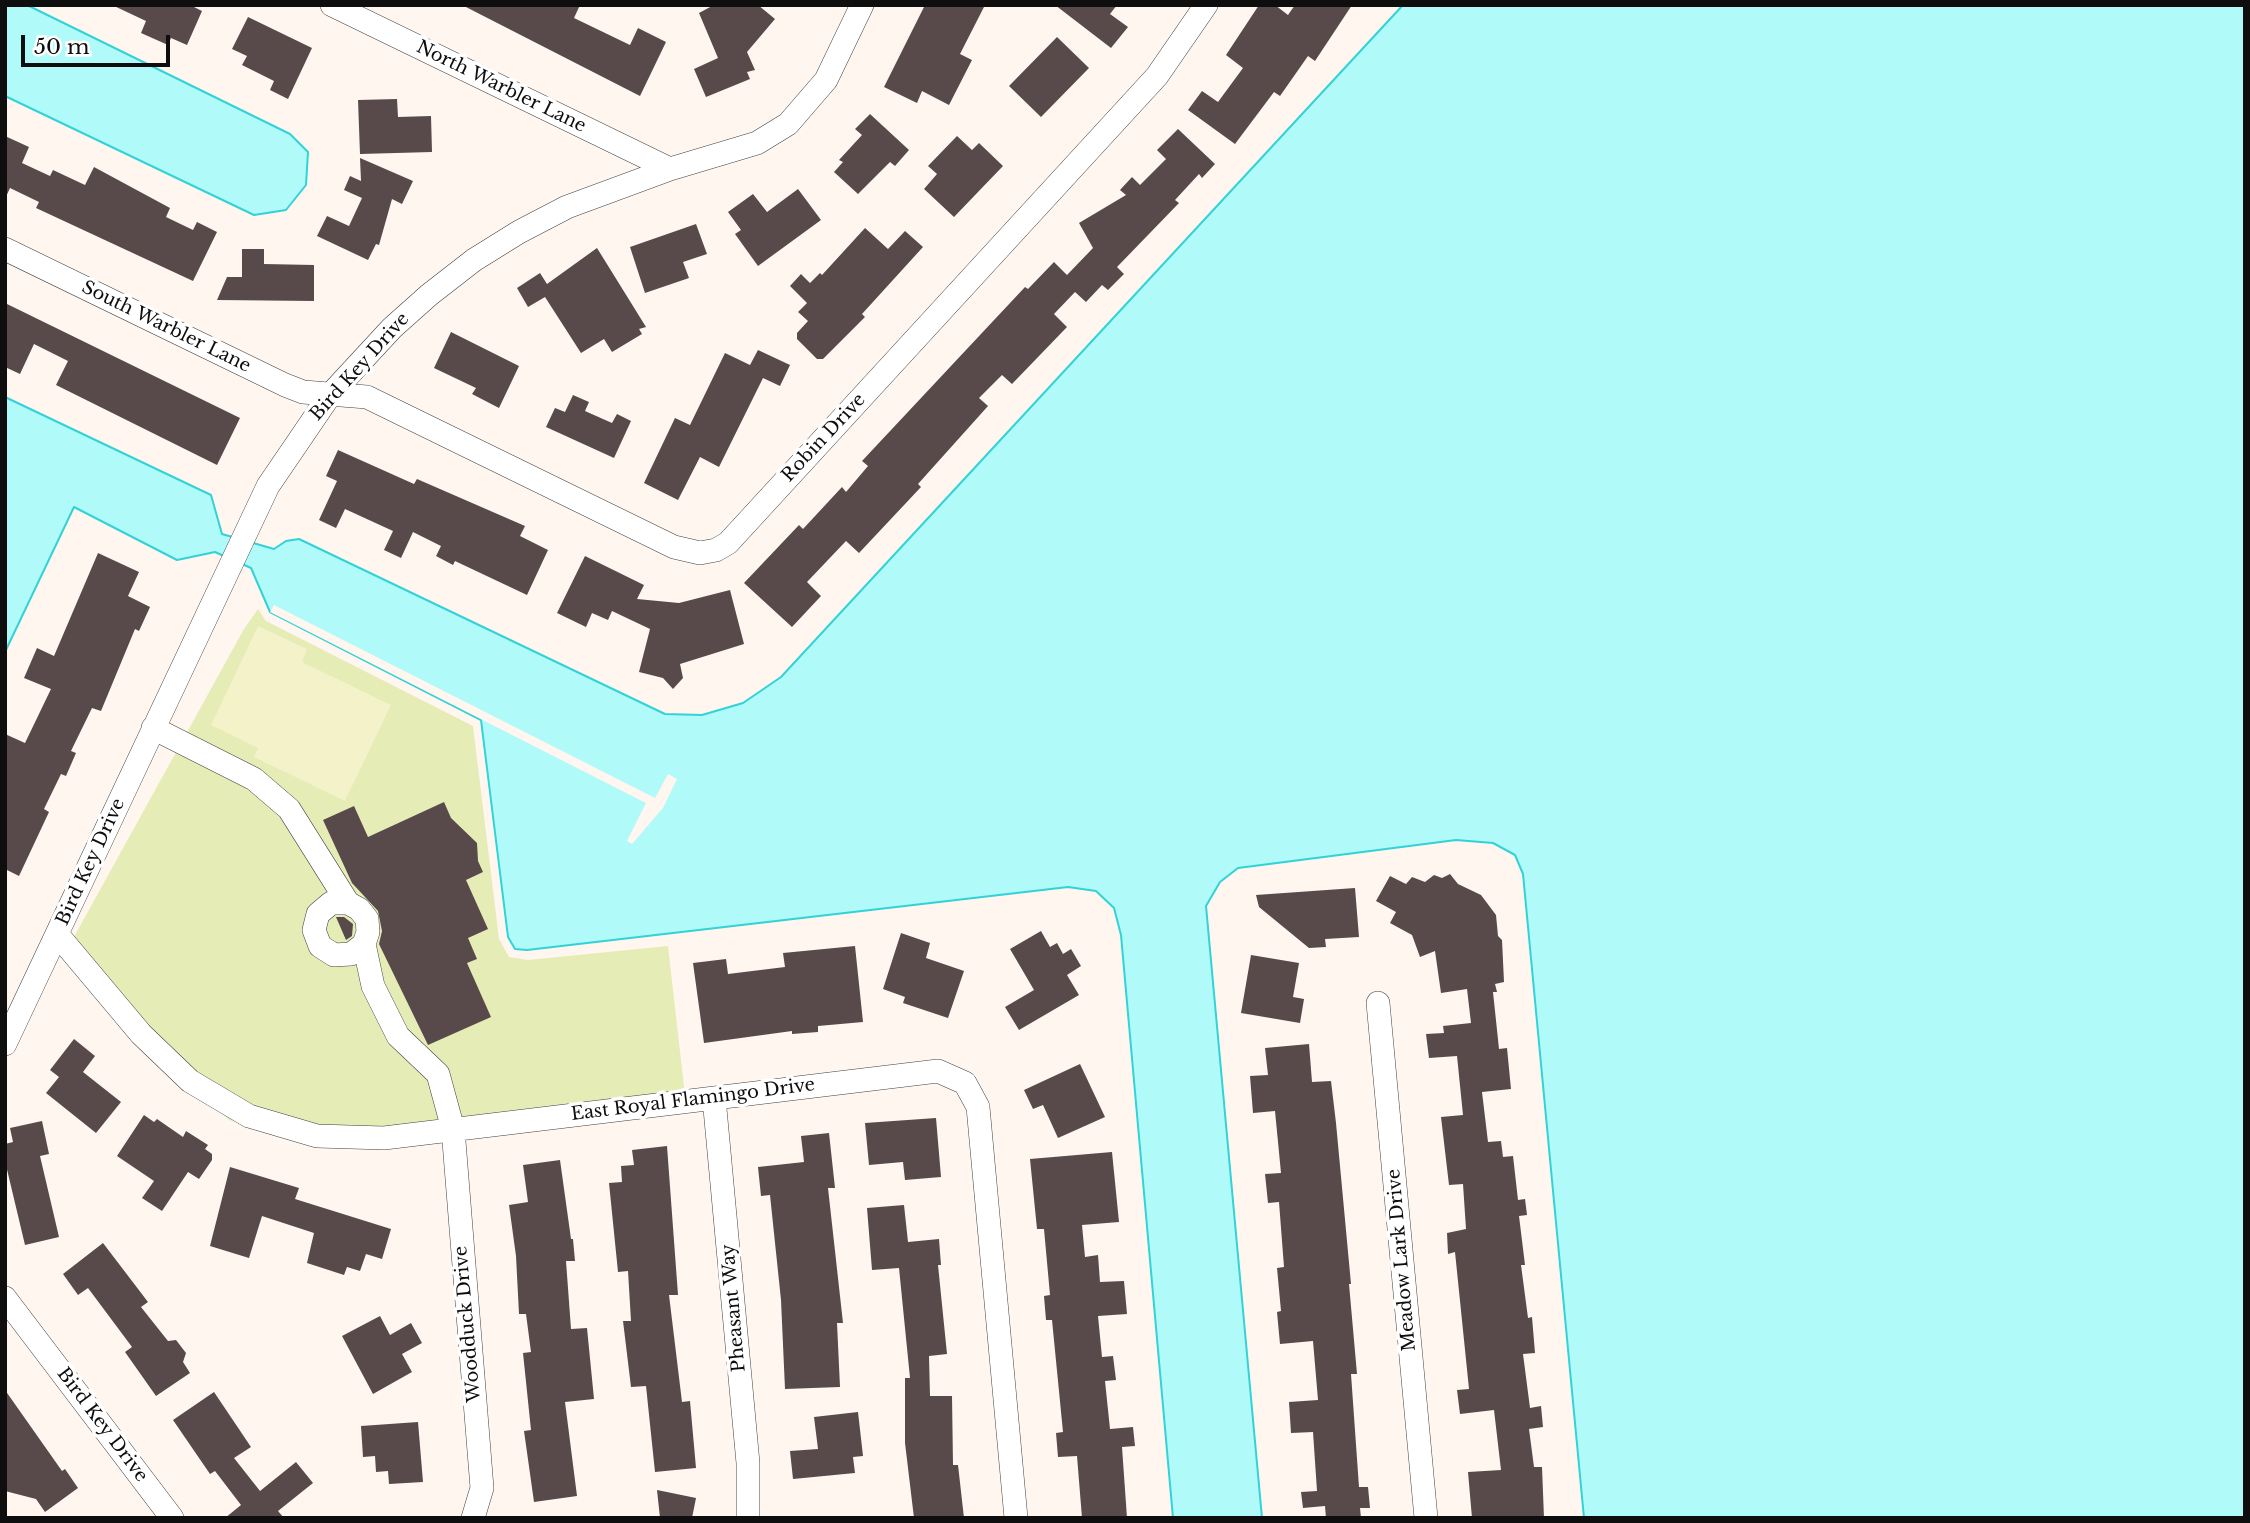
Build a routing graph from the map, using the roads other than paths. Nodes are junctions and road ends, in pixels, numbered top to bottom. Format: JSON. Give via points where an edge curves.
{"nodes":[{"id":1,"x":332,"y":5,"type":"edge"},
{"id":2,"x":862,"y":5,"type":"edge"},
{"id":3,"x":1206,"y":5,"type":"edge"},
{"id":4,"x":670,"y":169,"type":"junction"},
{"id":5,"x":5,"y":249,"type":"edge"},
{"id":6,"x":330,"y":395,"type":"junction"},
{"id":7,"x":153,"y":728,"type":"junction"},
{"id":8,"x":348,"y":903,"type":"junction"},
{"id":9,"x":57,"y":934,"type":"junction"},
{"id":10,"x":364,"y":944,"type":"junction"},
{"id":11,"x":1378,"y":1003,"type":"dead end"},
{"id":12,"x":5,"y":1044,"type":"edge"},
{"id":13,"x":714,"y":1098,"type":"junction"},
{"id":14,"x":453,"y":1129,"type":"junction"},
{"id":15,"x":5,"y":1298,"type":"edge"},
{"id":16,"x":172,"y":1518,"type":"edge"},
{"id":17,"x":473,"y":1518,"type":"edge"},
{"id":18,"x":748,"y":1518,"type":"edge"},
{"id":19,"x":1016,"y":1518,"type":"edge"},
{"id":20,"x":1426,"y":1518,"type":"edge"}],
"edges":[{"from":1,"to":4,"type":"street","name":"North Warbler Lane"},
{"from":2,"to":4,"type":"street","name":"Bird Key Drive","via":[[826,80],[788,124],[757,143]]},
{"from":3,"to":6,"type":"street","name":"Robin Drive","via":[[1157,76],[728,543],[716,550],[700,554],[674,547],[368,397]]},
{"from":4,"to":6,"type":"street","name":"Bird Key Drive","via":[[567,207],[474,260],[392,328]]},
{"from":5,"to":6,"type":"street","name":"South Warbler Lane","via":[[285,385]]},
{"from":6,"to":7,"type":"street","name":"Bird Key Drive","via":[[268,486]]},
{"from":7,"to":8,"type":"street","via":[[254,779],[289,809]]},
{"from":7,"to":9,"type":"street","name":"Bird Key Drive"},
{"from":8,"to":10,"type":"street","via":[[367,919]]},
{"from":8,"to":10,"type":"street","via":[[331,903],[318,914],[316,937],[320,946],[334,955],[351,954]]},
{"from":9,"to":12,"type":"street","name":"Bird Key Drive"},
{"from":9,"to":14,"type":"street","name":"East Royal Flamingo Drive","via":[[171,1065],[208,1093],[249,1115],[292,1130],[338,1138],[384,1138]]},
{"from":10,"to":14,"type":"street","name":"Woodduck Drive","via":[[373,986],[398,1037],[438,1074]]},
{"from":11,"to":20,"type":"street","name":"Meadow Lark Drive"},
{"from":13,"to":14,"type":"street","name":"East Royal Flamingo Drive"},
{"from":13,"to":18,"type":"street","name":"Pheasant Way","via":[[748,1462]]},
{"from":13,"to":19,"type":"street","name":"East Royal Flamingo Drive","via":[[938,1071],[965,1083],[974,1094]]},
{"from":14,"to":17,"type":"street","name":"Woodduck Drive","via":[[482,1488]]},
{"from":15,"to":16,"type":"street","name":"Bird Key Drive"}]}
